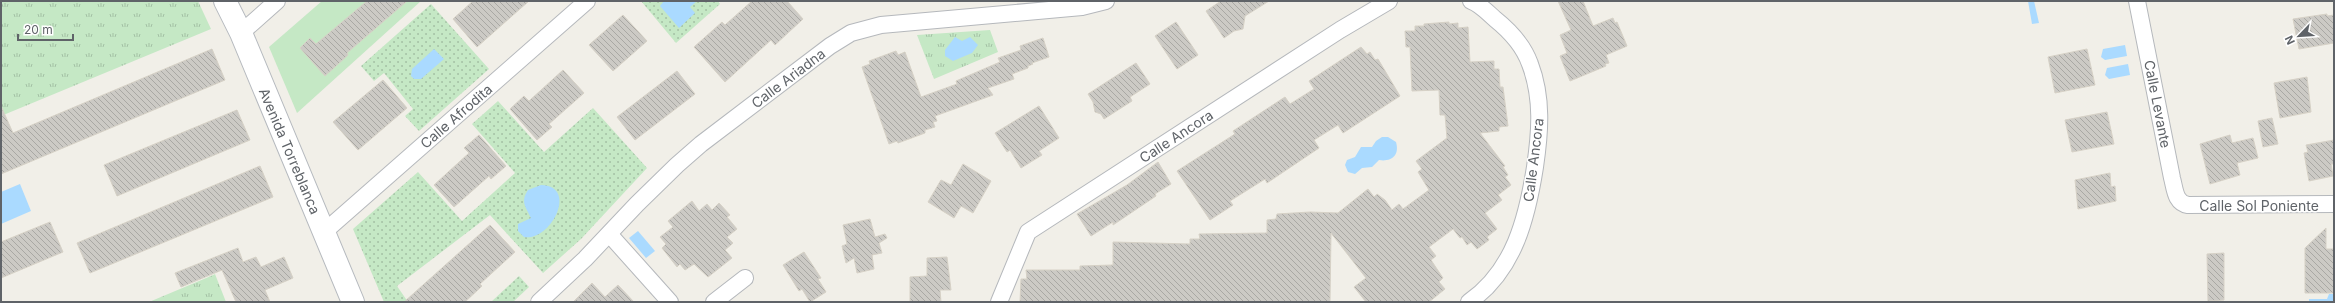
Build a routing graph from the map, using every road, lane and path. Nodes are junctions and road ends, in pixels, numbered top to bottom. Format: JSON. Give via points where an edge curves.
{"nodes":[{"id":1,"x":225,"y":1,"type":"edge"},
{"id":2,"x":278,"y":1,"type":"edge"},
{"id":3,"x":587,"y":1,"type":"edge"},
{"id":4,"x":1106,"y":1,"type":"edge"},
{"id":5,"x":1388,"y":1,"type":"edge"},
{"id":6,"x":1471,"y":1,"type":"edge"},
{"id":7,"x":2137,"y":1,"type":"edge"},
{"id":8,"x":241,"y":33,"type":"junction"},
{"id":9,"x":2184,"y":204,"type":"joint"},
{"id":10,"x":2334,"y":204,"type":"edge"},
{"id":11,"x":324,"y":232,"type":"junction"},
{"id":12,"x":610,"y":235,"type":"junction"},
{"id":13,"x":745,"y":278,"type":"dead end"},
{"id":14,"x":353,"y":302,"type":"edge"},
{"id":15,"x":539,"y":302,"type":"edge"},
{"id":16,"x":670,"y":302,"type":"edge"},
{"id":17,"x":714,"y":302,"type":"edge"},
{"id":18,"x":999,"y":302,"type":"edge"},
{"id":19,"x":1469,"y":302,"type":"edge"}],
"edges":[{"from":1,"to":8,"type":"street","name":"Avenida Torreblanca"},
{"from":2,"to":8,"type":"street"},
{"from":3,"to":11,"type":"street","name":"Calle Afrodita"},
{"from":4,"to":12,"type":"street","name":"Calle Ariadna","via":[[1082,7],[881,25],[851,33],[830,46],[701,144],[658,182]]},
{"from":5,"to":18,"type":"street","name":"Calle Ancora","via":[[1028,232]]},
{"from":6,"to":19,"type":"street","name":"Calle Ancora","via":[[1510,31],[1530,64],[1539,107],[1540,134],[1523,228],[1511,254],[1494,280]]},
{"from":7,"to":9,"type":"street","name":"Calle Levante","via":[[2172,178],[2177,197]]},
{"from":8,"to":11,"type":"street","name":"Avenida Torreblanca"},
{"from":9,"to":10,"type":"street","name":"Calle Sol Poniente"},
{"from":11,"to":14,"type":"street","name":"Avenida Torreblanca"},
{"from":12,"to":15,"type":"street","name":"Calle Ariadna"},
{"from":12,"to":16,"type":"street"},
{"from":13,"to":17,"type":"street"}]}
